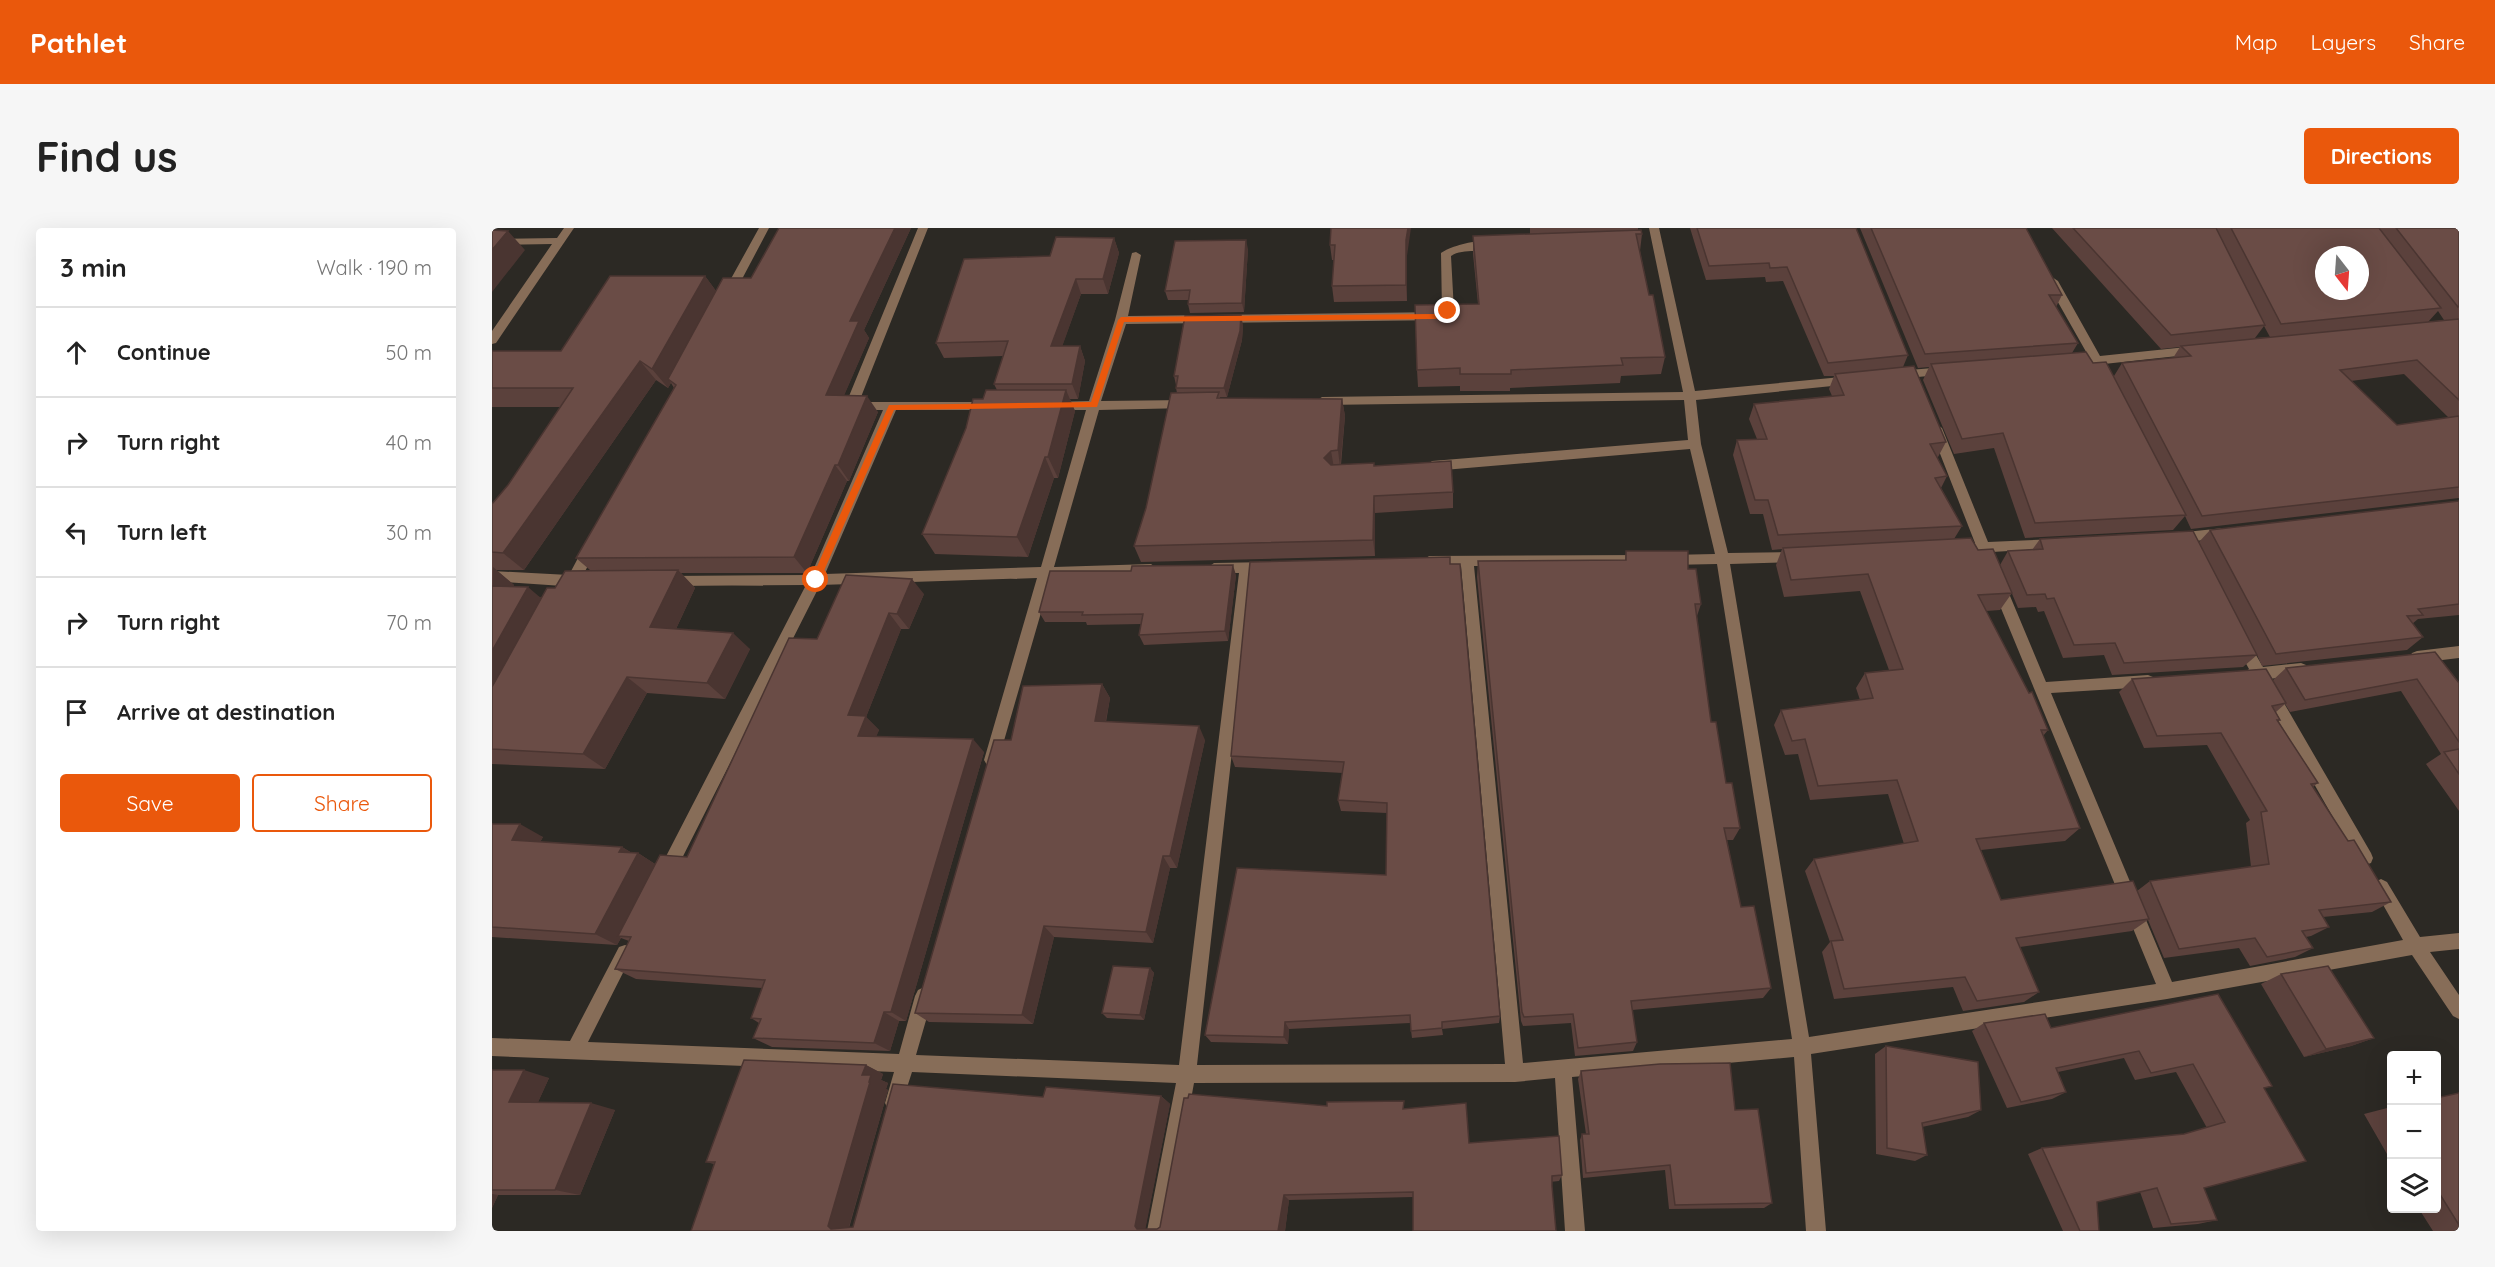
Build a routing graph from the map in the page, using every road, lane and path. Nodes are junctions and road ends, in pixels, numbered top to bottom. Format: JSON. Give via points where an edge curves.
{"nodes":[{"id":1,"x":569,"y":228,"type":"edge"},
{"id":2,"x":764,"y":228,"type":"edge"},
{"id":3,"x":923,"y":228,"type":"edge"},
{"id":4,"x":1652,"y":237,"type":"edge"},
{"id":5,"x":560,"y":241,"type":"junction"},
{"id":6,"x":492,"y":242,"type":"edge"},
{"id":7,"x":1504,"y":245,"type":"edge"},
{"id":8,"x":1136,"y":255,"type":"dead end"},
{"id":9,"x":2046,"y":269,"type":"edge"},
{"id":10,"x":719,"y":311,"type":"edge"},
{"id":11,"x":1121,"y":320,"type":"junction"},
{"id":12,"x":492,"y":340,"type":"edge"},
{"id":13,"x":2209,"y":349,"type":"edge"},
{"id":14,"x":2096,"y":361,"type":"junction"},
{"id":15,"x":2062,"y":363,"type":"edge"},
{"id":16,"x":1960,"y":370,"type":"edge"},
{"id":17,"x":2107,"y":382,"type":"edge"},
{"id":18,"x":1690,"y":396,"type":"junction"},
{"id":19,"x":1309,"y":402,"type":"edge"},
{"id":20,"x":1201,"y":404,"type":"edge"},
{"id":21,"x":1094,"y":405,"type":"junction"},
{"id":22,"x":1011,"y":406,"type":"edge"},
{"id":23,"x":1034,"y":406,"type":"edge"},
{"id":24,"x":891,"y":407,"type":"junction"},
{"id":25,"x":1932,"y":417,"type":"edge"},
{"id":26,"x":1695,"y":444,"type":"junction"},
{"id":27,"x":1416,"y":468,"type":"edge"},
{"id":28,"x":601,"y":529,"type":"edge"},
{"id":29,"x":2234,"y":532,"type":"edge"},
{"id":30,"x":2162,"y":539,"type":"edge"},
{"id":31,"x":2067,"y":544,"type":"edge"},
{"id":32,"x":1983,"y":548,"type":"junction"},
{"id":33,"x":1948,"y":550,"type":"edge"},
{"id":34,"x":1817,"y":556,"type":"edge"},
{"id":35,"x":1467,"y":560,"type":"junction"},
{"id":36,"x":1722,"y":560,"type":"junction"},
{"id":37,"x":1409,"y":562,"type":"edge"},
{"id":38,"x":1281,"y":566,"type":"edge"},
{"id":39,"x":1199,"y":568,"type":"edge"},
{"id":40,"x":1246,"y":568,"type":"junction"},
{"id":41,"x":1164,"y":569,"type":"edge"},
{"id":42,"x":1046,"y":571,"type":"junction"},
{"id":43,"x":492,"y":576,"type":"edge"},
{"id":44,"x":816,"y":580,"type":"junction"},
{"id":45,"x":573,"y":581,"type":"junction"},
{"id":46,"x":596,"y":581,"type":"edge"},
{"id":47,"x":654,"y":581,"type":"edge"},
{"id":48,"x":561,"y":602,"type":"edge"},
{"id":49,"x":2235,"y":632,"type":"edge"},
{"id":50,"x":2459,"y":652,"type":"edge"},
{"id":51,"x":2400,"y":659,"type":"edge"},
{"id":52,"x":2316,"y":668,"type":"edge"},
{"id":53,"x":2257,"y":674,"type":"junction"},
{"id":54,"x":2234,"y":676,"type":"edge"},
{"id":55,"x":2166,"y":680,"type":"edge"},
{"id":56,"x":2041,"y":688,"type":"junction"},
{"id":57,"x":987,"y":776,"type":"edge"},
{"id":58,"x":657,"y":889,"type":"edge"},
{"id":59,"x":2459,"y":941,"type":"edge"},
{"id":60,"x":630,"y":943,"type":"edge"},
{"id":61,"x":2416,"y":946,"type":"junction"},
{"id":62,"x":928,"y":981,"type":"edge"},
{"id":63,"x":2167,"y":991,"type":"junction"},
{"id":64,"x":2459,"y":1010,"type":"edge"},
{"id":65,"x":492,"y":1047,"type":"edge"},
{"id":66,"x":1802,"y":1047,"type":"junction"},
{"id":67,"x":575,"y":1049,"type":"junction"},
{"id":68,"x":905,"y":1061,"type":"junction"},
{"id":69,"x":1563,"y":1070,"type":"junction"},
{"id":70,"x":1515,"y":1073,"type":"junction"},
{"id":71,"x":1187,"y":1074,"type":"junction"},
{"id":72,"x":890,"y":1118,"type":"edge"},
{"id":73,"x":1157,"y":1231,"type":"edge"},
{"id":74,"x":1575,"y":1231,"type":"edge"},
{"id":75,"x":1816,"y":1231,"type":"edge"}],
"edges":[{"from":1,"to":5,"type":"street"},
{"from":2,"to":10,"type":"street"},
{"from":3,"to":24,"type":"street","via":[[851,406]]},
{"from":4,"to":18,"type":"street"},
{"from":5,"to":6,"type":"street"},
{"from":5,"to":12,"type":"street"},
{"from":7,"to":11,"type":"street","via":[[1455,248],[1445,255],[1445,316]]},
{"from":8,"to":11,"type":"street"},
{"from":9,"to":14,"type":"street"},
{"from":11,"to":21,"type":"street"},
{"from":13,"to":14,"type":"street"},
{"from":14,"to":15,"type":"street"},
{"from":14,"to":17,"type":"street"},
{"from":16,"to":18,"type":"street"},
{"from":18,"to":19,"type":"street"},
{"from":18,"to":26,"type":"street"},
{"from":20,"to":21,"type":"street"},
{"from":21,"to":23,"type":"street"},
{"from":21,"to":42,"type":"street"},
{"from":22,"to":24,"type":"street"},
{"from":24,"to":44,"type":"street"},
{"from":25,"to":32,"type":"street"},
{"from":26,"to":27,"type":"street"},
{"from":26,"to":36,"type":"street"},
{"from":28,"to":45,"type":"street"},
{"from":29,"to":30,"type":"street"},
{"from":31,"to":32,"type":"street"},
{"from":32,"to":33,"type":"street"},
{"from":32,"to":56,"type":"street"},
{"from":34,"to":36,"type":"street"},
{"from":35,"to":36,"type":"street"},
{"from":35,"to":37,"type":"street"},
{"from":35,"to":70,"type":"street"},
{"from":36,"to":66,"type":"street"},
{"from":38,"to":40,"type":"street"},
{"from":39,"to":40,"type":"street"},
{"from":40,"to":71,"type":"street"},
{"from":41,"to":42,"type":"street"},
{"from":42,"to":44,"type":"street"},
{"from":42,"to":57,"type":"street"},
{"from":43,"to":45,"type":"street"},
{"from":44,"to":47,"type":"street"},
{"from":44,"to":58,"type":"street"},
{"from":45,"to":46,"type":"street"},
{"from":45,"to":48,"type":"street"},
{"from":49,"to":53,"type":"street"},
{"from":50,"to":51,"type":"street"},
{"from":52,"to":53,"type":"street"},
{"from":53,"to":54,"type":"street"},
{"from":53,"to":61,"type":"street"},
{"from":55,"to":56,"type":"street"},
{"from":56,"to":63,"type":"street"},
{"from":59,"to":61,"type":"street"},
{"from":60,"to":67,"type":"street"},
{"from":61,"to":63,"type":"street"},
{"from":61,"to":64,"type":"street"},
{"from":62,"to":68,"type":"street"},
{"from":63,"to":66,"type":"street"},
{"from":65,"to":67,"type":"street"},
{"from":66,"to":69,"type":"street"},
{"from":66,"to":75,"type":"street"},
{"from":67,"to":68,"type":"street"},
{"from":68,"to":71,"type":"street"},
{"from":68,"to":72,"type":"street"},
{"from":69,"to":70,"type":"street"},
{"from":69,"to":74,"type":"street"},
{"from":70,"to":71,"type":"street"},
{"from":71,"to":73,"type":"street"}]}
